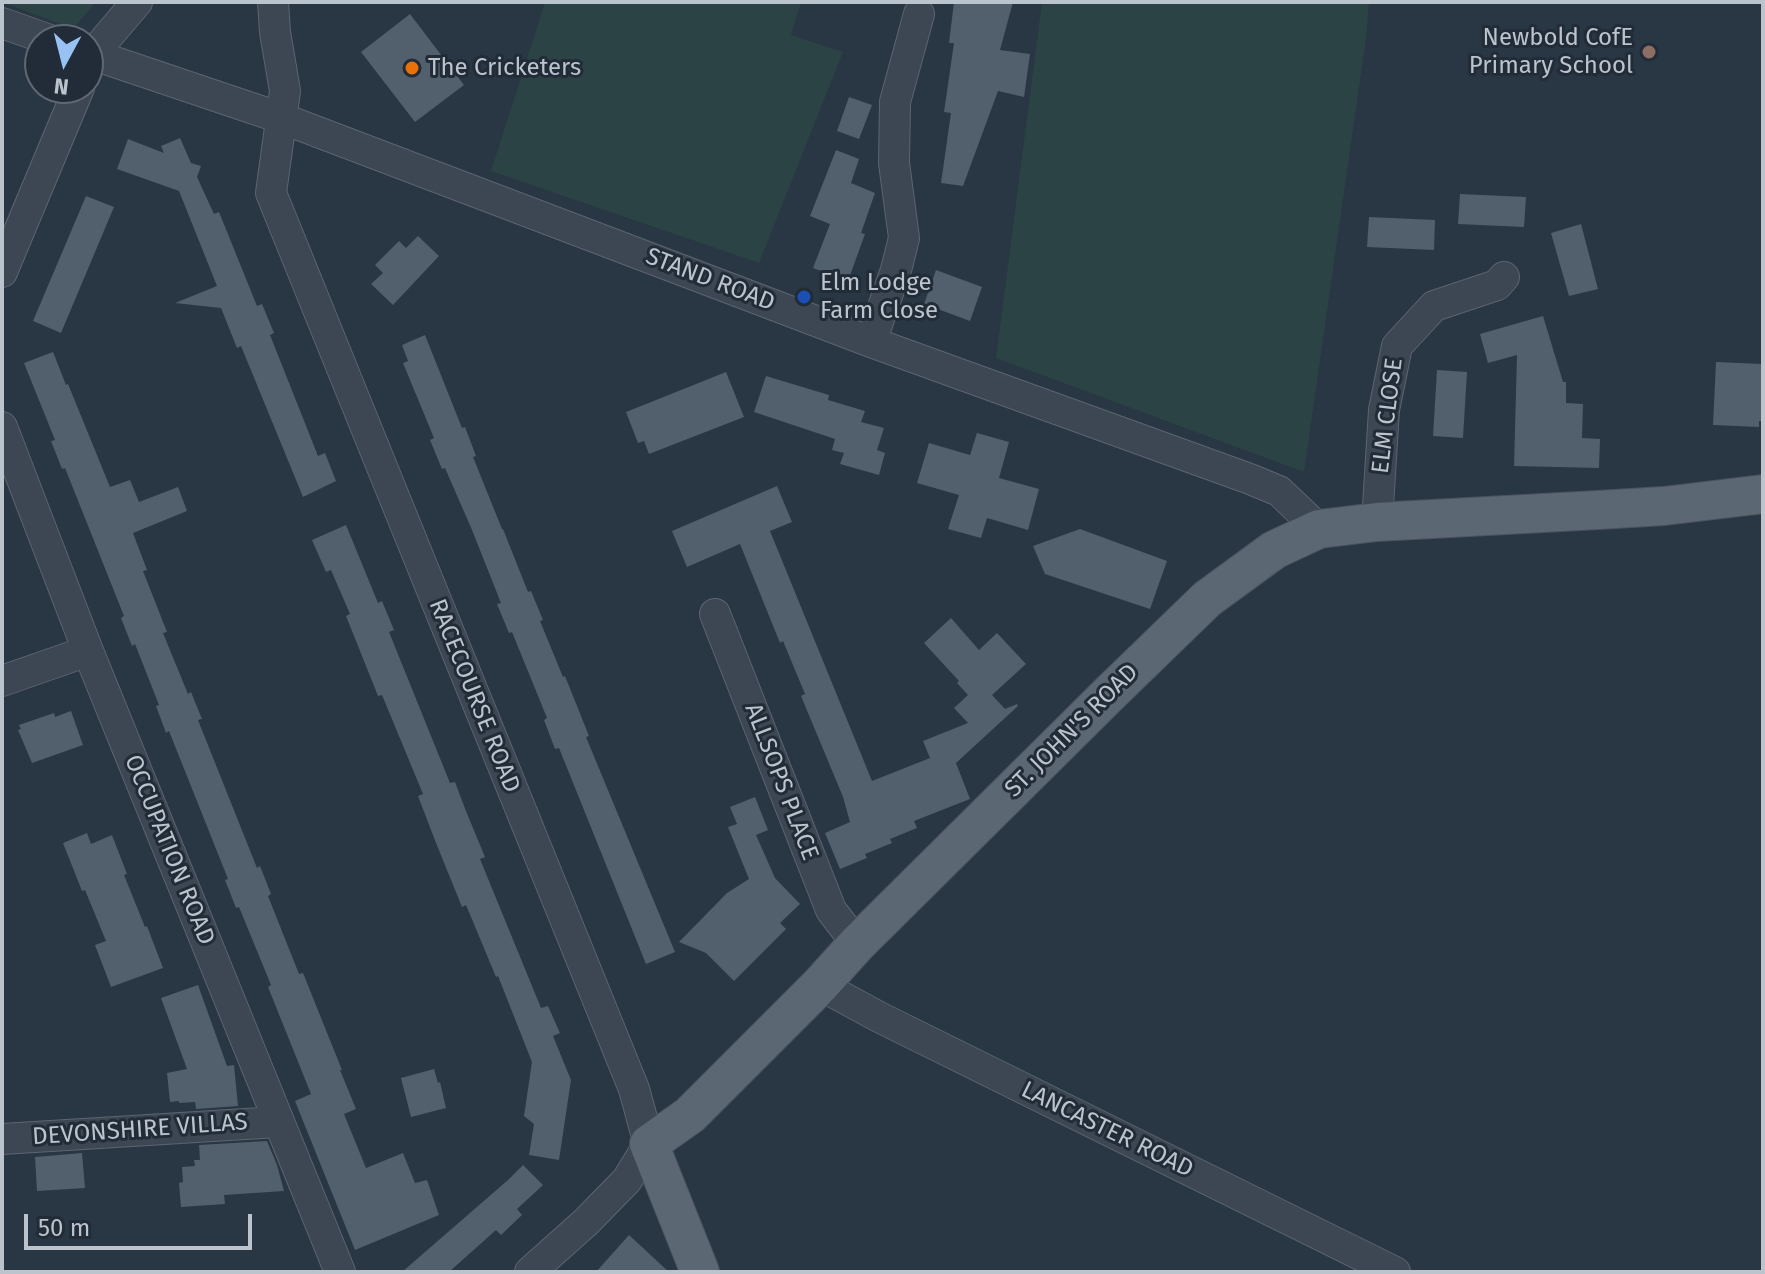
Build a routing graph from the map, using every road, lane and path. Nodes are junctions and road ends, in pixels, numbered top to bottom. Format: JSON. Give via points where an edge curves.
{"nodes":[{"id":1,"x":137,"y":2,"type":"edge"},
{"id":2,"x":273,"y":2,"type":"edge"},
{"id":3,"x":919,"y":14,"type":"dead end"},
{"id":4,"x":2,"y":23,"type":"edge"},
{"id":5,"x":24,"y":31,"type":"edge"},
{"id":6,"x":104,"y":40,"type":"edge"},
{"id":7,"x":104,"y":63,"type":"edge"},
{"id":8,"x":72,"y":104,"type":"edge"},
{"id":9,"x":281,"y":118,"type":"junction"},
{"id":10,"x":2,"y":272,"type":"edge"},
{"id":11,"x":1504,"y":277,"type":"dead end"},
{"id":12,"x":871,"y":342,"type":"junction"},
{"id":13,"x":2,"y":427,"type":"edge"},
{"id":14,"x":1763,"y":494,"type":"edge"},
{"id":15,"x":1377,"y":522,"type":"junction"},
{"id":16,"x":1319,"y":529,"type":"junction"},
{"id":17,"x":715,"y":614,"type":"dead end"},
{"id":18,"x":88,"y":651,"type":"junction"},
{"id":19,"x":2,"y":681,"type":"edge"},
{"id":20,"x":857,"y":944,"type":"junction"},
{"id":21,"x":820,"y":985,"type":"junction"},
{"id":22,"x":278,"y":1122,"type":"junction"},
{"id":23,"x":2,"y":1139,"type":"edge"},
{"id":24,"x":649,"y":1144,"type":"junction"},
{"id":25,"x":340,"y":1272,"type":"edge"},
{"id":26,"x":530,"y":1272,"type":"edge"},
{"id":27,"x":700,"y":1272,"type":"edge"},
{"id":28,"x":1395,"y":1272,"type":"edge"}],
"edges":[{"from":1,"to":6,"type":"street"},
{"from":2,"to":9,"type":"street","name":"RACECOURSE ROAD","via":[[285,91]]},
{"from":3,"to":12,"type":"street","via":[[895,102],[894,163],[904,238]]},
{"from":4,"to":5,"type":"street"},
{"from":7,"to":9,"type":"street","name":"STAND ROAD"},
{"from":8,"to":10,"type":"street"},
{"from":9,"to":12,"type":"street","name":"STAND ROAD"},
{"from":9,"to":24,"type":"street","name":"RACECOURSE ROAD","via":[[271,193],[634,1089]]},
{"from":11,"to":15,"type":"street","name":"ELM CLOSE","via":[[1497,285],[1434,306],[1397,346],[1384,410]]},
{"from":12,"to":16,"type":"street","name":"STAND ROAD","via":[[1279,491]]},
{"from":13,"to":18,"type":"street","name":"OCCUPATION ROAD"},
{"from":14,"to":15,"type":"main road","name":"ST. JOHN'S ROAD","via":[[1624,509]]},
{"from":15,"to":16,"type":"main road","name":"ST. JOHN'S ROAD"},
{"from":16,"to":20,"type":"main road","name":"ST. JOHN'S ROAD","via":[[1274,550],[1207,599]]},
{"from":17,"to":20,"type":"street","name":"ALLSOPS PLACE","via":[[831,910]]},
{"from":18,"to":19,"type":"street"},
{"from":18,"to":22,"type":"street","name":"OCCUPATION ROAD"},
{"from":20,"to":21,"type":"main road","name":"ST. JOHN'S ROAD"},
{"from":21,"to":24,"type":"main road","name":"ST. JOHN'S ROAD","via":[[690,1115]]},
{"from":21,"to":28,"type":"street","name":"LANCASTER ROAD"},
{"from":22,"to":23,"type":"street","name":"DEVONSHIRE VILLAS"},
{"from":22,"to":25,"type":"street","name":"OCCUPATION ROAD"},
{"from":24,"to":26,"type":"street","name":"ST. JOHN'S ROAD","via":[[627,1180]]},
{"from":24,"to":27,"type":"main road","name":"RACECOURSE ROAD"}]}
